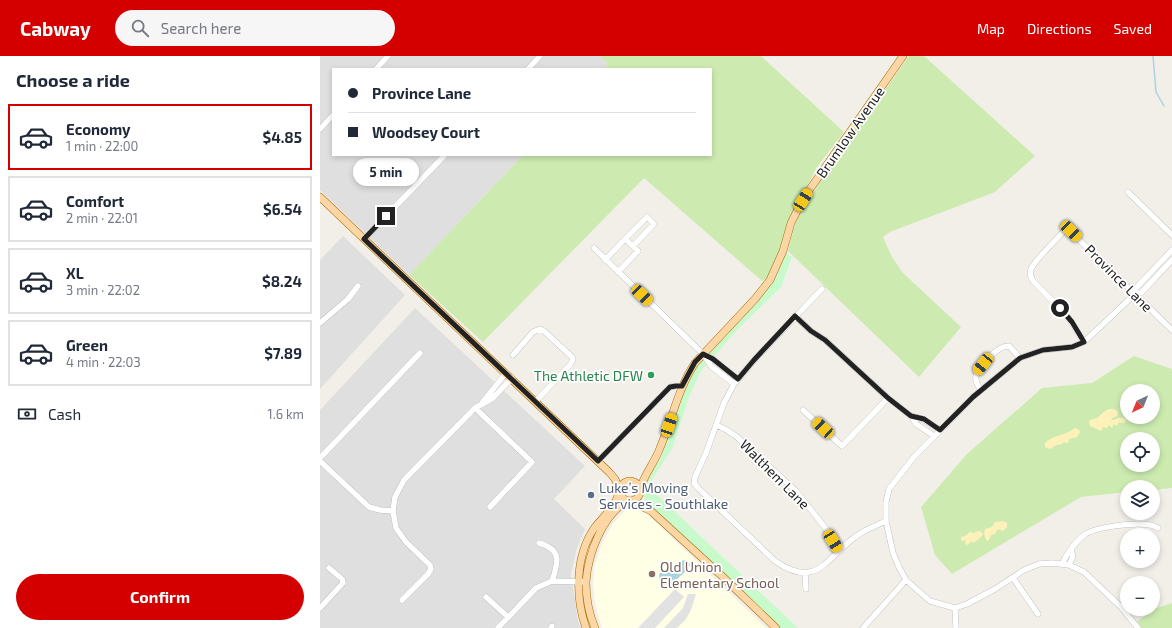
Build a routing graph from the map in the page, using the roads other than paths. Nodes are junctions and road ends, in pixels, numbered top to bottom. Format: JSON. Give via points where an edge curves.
{"nodes":[{"id":1,"x":388,"y":56,"type":"edge"},
{"id":2,"x":540,"y":56,"type":"edge"},
{"id":3,"x":903,"y":56,"type":"edge"},
{"id":4,"x":377,"y":68,"type":"edge"},
{"id":5,"x":529,"y":68,"type":"edge"},
{"id":6,"x":332,"y":117,"type":"edge"},
{"id":7,"x":320,"y":129,"type":"edge"},
{"id":8,"x":444,"y":156,"type":"edge"},
{"id":9,"x":1128,"y":192,"type":"dead end"},
{"id":10,"x":320,"y":198,"type":"edge"},
{"id":11,"x":1172,"y":235,"type":"edge"},
{"id":12,"x":364,"y":239,"type":"junction"},
{"id":13,"x":625,"y":239,"type":"junction"},
{"id":14,"x":633,"y":246,"type":"junction"},
{"id":15,"x":594,"y":248,"type":"dead end"},
{"id":16,"x":1172,"y":250,"type":"edge"},
{"id":17,"x":605,"y":260,"type":"junction"},
{"id":18,"x":1172,"y":260,"type":"edge"},
{"id":19,"x":1155,"y":268,"type":"junction"},
{"id":20,"x":618,"y":272,"type":"junction"},
{"id":21,"x":1161,"y":272,"type":"junction"},
{"id":22,"x":358,"y":286,"type":"dead end"},
{"id":23,"x":822,"y":289,"type":"dead end"},
{"id":24,"x":1135,"y":294,"type":"junction"},
{"id":25,"x":795,"y":316,"type":"junction"},
{"id":26,"x":320,"y":323,"type":"edge"},
{"id":27,"x":1172,"y":330,"type":"edge"},
{"id":28,"x":1084,"y":342,"type":"junction"},
{"id":29,"x":420,"y":353,"type":"dead end"},
{"id":30,"x":703,"y":354,"type":"junction"},
{"id":31,"x":513,"y":355,"type":"dead end"},
{"id":32,"x":1020,"y":358,"type":"junction"},
{"id":33,"x":509,"y":376,"type":"junction"},
{"id":34,"x":738,"y":379,"type":"junction"},
{"id":35,"x":734,"y":384,"type":"junction"},
{"id":36,"x":682,"y":386,"type":"junction"},
{"id":37,"x":981,"y":390,"type":"junction"},
{"id":38,"x":888,"y":398,"type":"junction"},
{"id":39,"x":536,"y":401,"type":"junction"},
{"id":40,"x":475,"y":408,"type":"junction"},
{"id":41,"x":803,"y":410,"type":"dead end"},
{"id":42,"x":911,"y":416,"type":"junction"},
{"id":43,"x":716,"y":425,"type":"junction"},
{"id":44,"x":940,"y":430,"type":"junction"},
{"id":45,"x":934,"y":436,"type":"junction"},
{"id":46,"x":320,"y":458,"type":"edge"},
{"id":47,"x":320,"y":461,"type":"edge"},
{"id":48,"x":598,"y":461,"type":"junction"},
{"id":49,"x":651,"y":467,"type":"junction"},
{"id":50,"x":609,"y":472,"type":"junction"},
{"id":51,"x":629,"y":480,"type":"junction"},
{"id":52,"x":619,"y":491,"type":"junction"},
{"id":53,"x":640,"y":491,"type":"junction"},
{"id":54,"x":629,"y":501,"type":"junction"},
{"id":55,"x":490,"y":507,"type":"dead end"},
{"id":56,"x":392,"y":511,"type":"junction"},
{"id":57,"x":651,"y":511,"type":"junction"},
{"id":58,"x":886,"y":521,"type":"junction"},
{"id":59,"x":1158,"y":528,"type":"dead end"},
{"id":60,"x":539,"y":543,"type":"dead end"},
{"id":61,"x":1071,"y":550,"type":"junction"},
{"id":62,"x":840,"y":551,"type":"junction"},
{"id":63,"x":1062,"y":564,"type":"junction"},
{"id":64,"x":1069,"y":566,"type":"junction"},
{"id":65,"x":329,"y":568,"type":"dead end"},
{"id":66,"x":805,"y":572,"type":"junction"},
{"id":67,"x":1013,"y":578,"type":"junction"},
{"id":68,"x":906,"y":580,"type":"junction"},
{"id":69,"x":552,"y":581,"type":"junction"},
{"id":70,"x":579,"y":581,"type":"junction"},
{"id":71,"x":586,"y":582,"type":"junction"},
{"id":72,"x":806,"y":589,"type":"dead end"},
{"id":73,"x":486,"y":597,"type":"dead end"},
{"id":74,"x":402,"y":600,"type":"dead end"},
{"id":75,"x":320,"y":608,"type":"edge"},
{"id":76,"x":955,"y":608,"type":"junction"},
{"id":77,"x":1038,"y":614,"type":"dead end"},
{"id":78,"x":508,"y":617,"type":"junction"},
{"id":79,"x":498,"y":628,"type":"edge"},
{"id":80,"x":586,"y":628,"type":"edge"},
{"id":81,"x":595,"y":628,"type":"edge"},
{"id":82,"x":776,"y":628,"type":"edge"},
{"id":83,"x":863,"y":628,"type":"edge"},
{"id":84,"x":956,"y":628,"type":"edge"},
{"id":85,"x":1138,"y":628,"type":"edge"}],
"edges":[{"from":1,"to":4,"type":"street"},
{"from":2,"to":5,"type":"street"},
{"from":3,"to":30,"type":"main road","name":"Brumlow Avenue","via":[[803,200],[767,284]]},
{"from":6,"to":7,"type":"street"},
{"from":8,"to":12,"type":"street"},
{"from":9,"to":11,"type":"street"},
{"from":10,"to":12,"type":"main road"},
{"from":12,"to":33,"type":"main road"},
{"from":13,"to":14,"type":"street"},
{"from":13,"to":14,"type":"street","via":[[647,217],[654,224]]},
{"from":13,"to":17,"type":"street"},
{"from":14,"to":20,"type":"street","via":[[638,251]]},
{"from":15,"to":17,"type":"street"},
{"from":16,"to":19,"type":"street"},
{"from":17,"to":20,"type":"street"},
{"from":18,"to":21,"type":"street"},
{"from":19,"to":21,"type":"street"},
{"from":19,"to":24,"type":"street","via":[[1136,288]]},
{"from":20,"to":30,"type":"street"},
{"from":21,"to":24,"type":"street","via":[[1141,293]]},
{"from":22,"to":26,"type":"street","via":[[348,299]]},
{"from":23,"to":25,"type":"street"},
{"from":24,"to":27,"type":"street","name":"Province Lane"},
{"from":24,"to":28,"type":"street"},
{"from":24,"to":28,"type":"street","name":"Province Lane","via":[[1071,231],[1068,229],[1063,232],[1030,269],[1030,274],[1033,281],[1068,317]]},
{"from":25,"to":34,"type":"street"},
{"from":25,"to":38,"type":"street"},
{"from":28,"to":32,"type":"street","via":[[1072,347],[1043,350]]},
{"from":29,"to":46,"type":"street"},
{"from":30,"to":34,"type":"street"},
{"from":30,"to":35,"type":"street","via":[[710,366]]},
{"from":30,"to":36,"type":"main road","name":"Brumlow Avenue","via":[[695,362]]},
{"from":31,"to":39,"type":"street","via":[[539,329],[572,357],[570,365]]},
{"from":32,"to":37,"type":"street"},
{"from":32,"to":37,"type":"street","via":[[1009,346],[1000,347],[990,355],[976,372],[977,384]]},
{"from":33,"to":39,"type":"main road"},
{"from":33,"to":40,"type":"street"},
{"from":34,"to":35,"type":"street"},
{"from":35,"to":43,"type":"street"},
{"from":36,"to":48,"type":"street","via":[[670,387]]},
{"from":36,"to":49,"type":"main road","name":"Brumlow Avenue","via":[[664,440]]},
{"from":37,"to":44,"type":"street"},
{"from":38,"to":41,"type":"street","via":[[842,446]]},
{"from":38,"to":42,"type":"street"},
{"from":39,"to":48,"type":"main road"},
{"from":40,"to":55,"type":"street","via":[[532,462]]},
{"from":40,"to":56,"type":"street","via":[[404,480],[395,497]]},
{"from":42,"to":44,"type":"street","via":[[924,419]]},
{"from":42,"to":45,"type":"street","via":[[916,424]]},
{"from":43,"to":62,"type":"street","name":"Walthem Lane","via":[[736,436],[796,491]]},
{"from":43,"to":66,"type":"street","via":[[694,480],[696,486],[775,561],[792,570]]},
{"from":44,"to":45,"type":"street"},
{"from":45,"to":58,"type":"street","via":[[889,489]]},
{"from":47,"to":56,"type":"street","via":[[369,507]]},
{"from":48,"to":50,"type":"main road"},
{"from":49,"to":51,"type":"main road","name":"Brumlow Avenue","via":[[639,477]]},
{"from":49,"to":53,"type":"main road","name":"Brumlow Avenue"},
{"from":50,"to":51,"type":"main road"},
{"from":50,"to":52,"type":"main road"},
{"from":51,"to":52,"type":"main road","via":[[622,483]]},
{"from":51,"to":53,"type":"main road","via":[[637,483]]},
{"from":52,"to":54,"type":"main road","via":[[622,498]]},
{"from":52,"to":70,"type":"main road","via":[[616,501],[588,539]]},
{"from":53,"to":54,"type":"main road","via":[[637,498]]},
{"from":53,"to":57,"type":"main road"},
{"from":54,"to":57,"type":"main road"},
{"from":54,"to":71,"type":"main road","via":[[619,506],[600,534]]},
{"from":56,"to":74,"type":"street","via":[[398,532],[431,569]]},
{"from":57,"to":82,"type":"main road"},
{"from":58,"to":62,"type":"street","via":[[855,537]]},
{"from":58,"to":68,"type":"street","via":[[893,553]]},
{"from":59,"to":61,"type":"street","via":[[1140,524],[1107,527],[1085,534]]},
{"from":60,"to":69,"type":"street","via":[[556,553],[557,567]]},
{"from":61,"to":63,"type":"street","via":[[1066,554]]},
{"from":61,"to":64,"type":"street","via":[[1073,556]]},
{"from":62,"to":66,"type":"street","via":[[819,569]]},
{"from":63,"to":64,"type":"street"},
{"from":63,"to":67,"type":"street","via":[[1040,564],[1024,570]]},
{"from":64,"to":85,"type":"street","via":[[1084,572],[1100,586]]},
{"from":65,"to":75,"type":"street","via":[[343,583]]},
{"from":66,"to":72,"type":"street"},
{"from":67,"to":76,"type":"street","via":[[977,600]]},
{"from":67,"to":77,"type":"street"},
{"from":68,"to":76,"type":"street","via":[[930,601]]},
{"from":68,"to":83,"type":"street"},
{"from":69,"to":70,"type":"street"},
{"from":69,"to":78,"type":"street","via":[[536,588]]},
{"from":70,"to":71,"type":"street"},
{"from":70,"to":80,"type":"main road","via":[[580,602]]},
{"from":71,"to":81,"type":"main road","via":[[589,610]]},
{"from":73,"to":78,"type":"street"},
{"from":76,"to":84,"type":"street"},
{"from":78,"to":79,"type":"street"}]}
